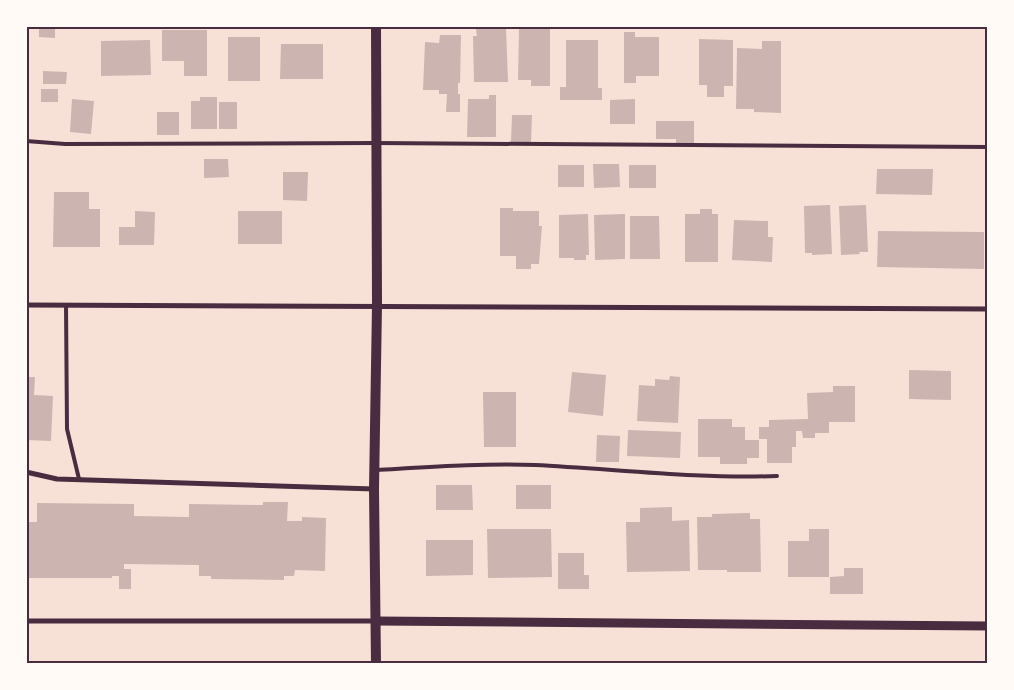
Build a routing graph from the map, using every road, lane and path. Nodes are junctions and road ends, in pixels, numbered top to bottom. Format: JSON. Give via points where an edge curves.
{"nodes":[{"id":1,"x":376,"y":26,"type":"edge"},
{"id":2,"x":26,"y":141,"type":"edge"},
{"id":3,"x":376,"y":143,"type":"junction"},
{"id":4,"x":988,"y":146,"type":"edge"},
{"id":5,"x":26,"y":305,"type":"edge"},
{"id":6,"x":66,"y":305,"type":"junction"},
{"id":7,"x":377,"y":305,"type":"junction"},
{"id":8,"x":988,"y":308,"type":"edge"},
{"id":9,"x":374,"y":470,"type":"junction"},
{"id":10,"x":26,"y":472,"type":"edge"},
{"id":11,"x":777,"y":476,"type":"dead end"},
{"id":12,"x":79,"y":480,"type":"junction"},
{"id":13,"x":374,"y":489,"type":"junction"},
{"id":14,"x":26,"y":621,"type":"edge"},
{"id":15,"x":375,"y":621,"type":"junction"},
{"id":16,"x":988,"y":626,"type":"edge"},
{"id":17,"x":376,"y":664,"type":"edge"}],
"edges":[{"from":1,"to":3,"type":"main road"},
{"from":2,"to":3,"type":"lane","via":[[64,144]]},
{"from":3,"to":4,"type":"lane"},
{"from":3,"to":7,"type":"main road"},
{"from":5,"to":6,"type":"street"},
{"from":6,"to":7,"type":"street"},
{"from":6,"to":12,"type":"lane","via":[[67,430]]},
{"from":7,"to":8,"type":"street"},
{"from":7,"to":9,"type":"main road"},
{"from":9,"to":11,"type":"lane","via":[[532,465],[734,478]]},
{"from":9,"to":13,"type":"main road"},
{"from":10,"to":12,"type":"street"},
{"from":12,"to":13,"type":"street"},
{"from":13,"to":15,"type":"main road"},
{"from":14,"to":15,"type":"street"},
{"from":15,"to":16,"type":"street"},
{"from":15,"to":17,"type":"main road"}]}
